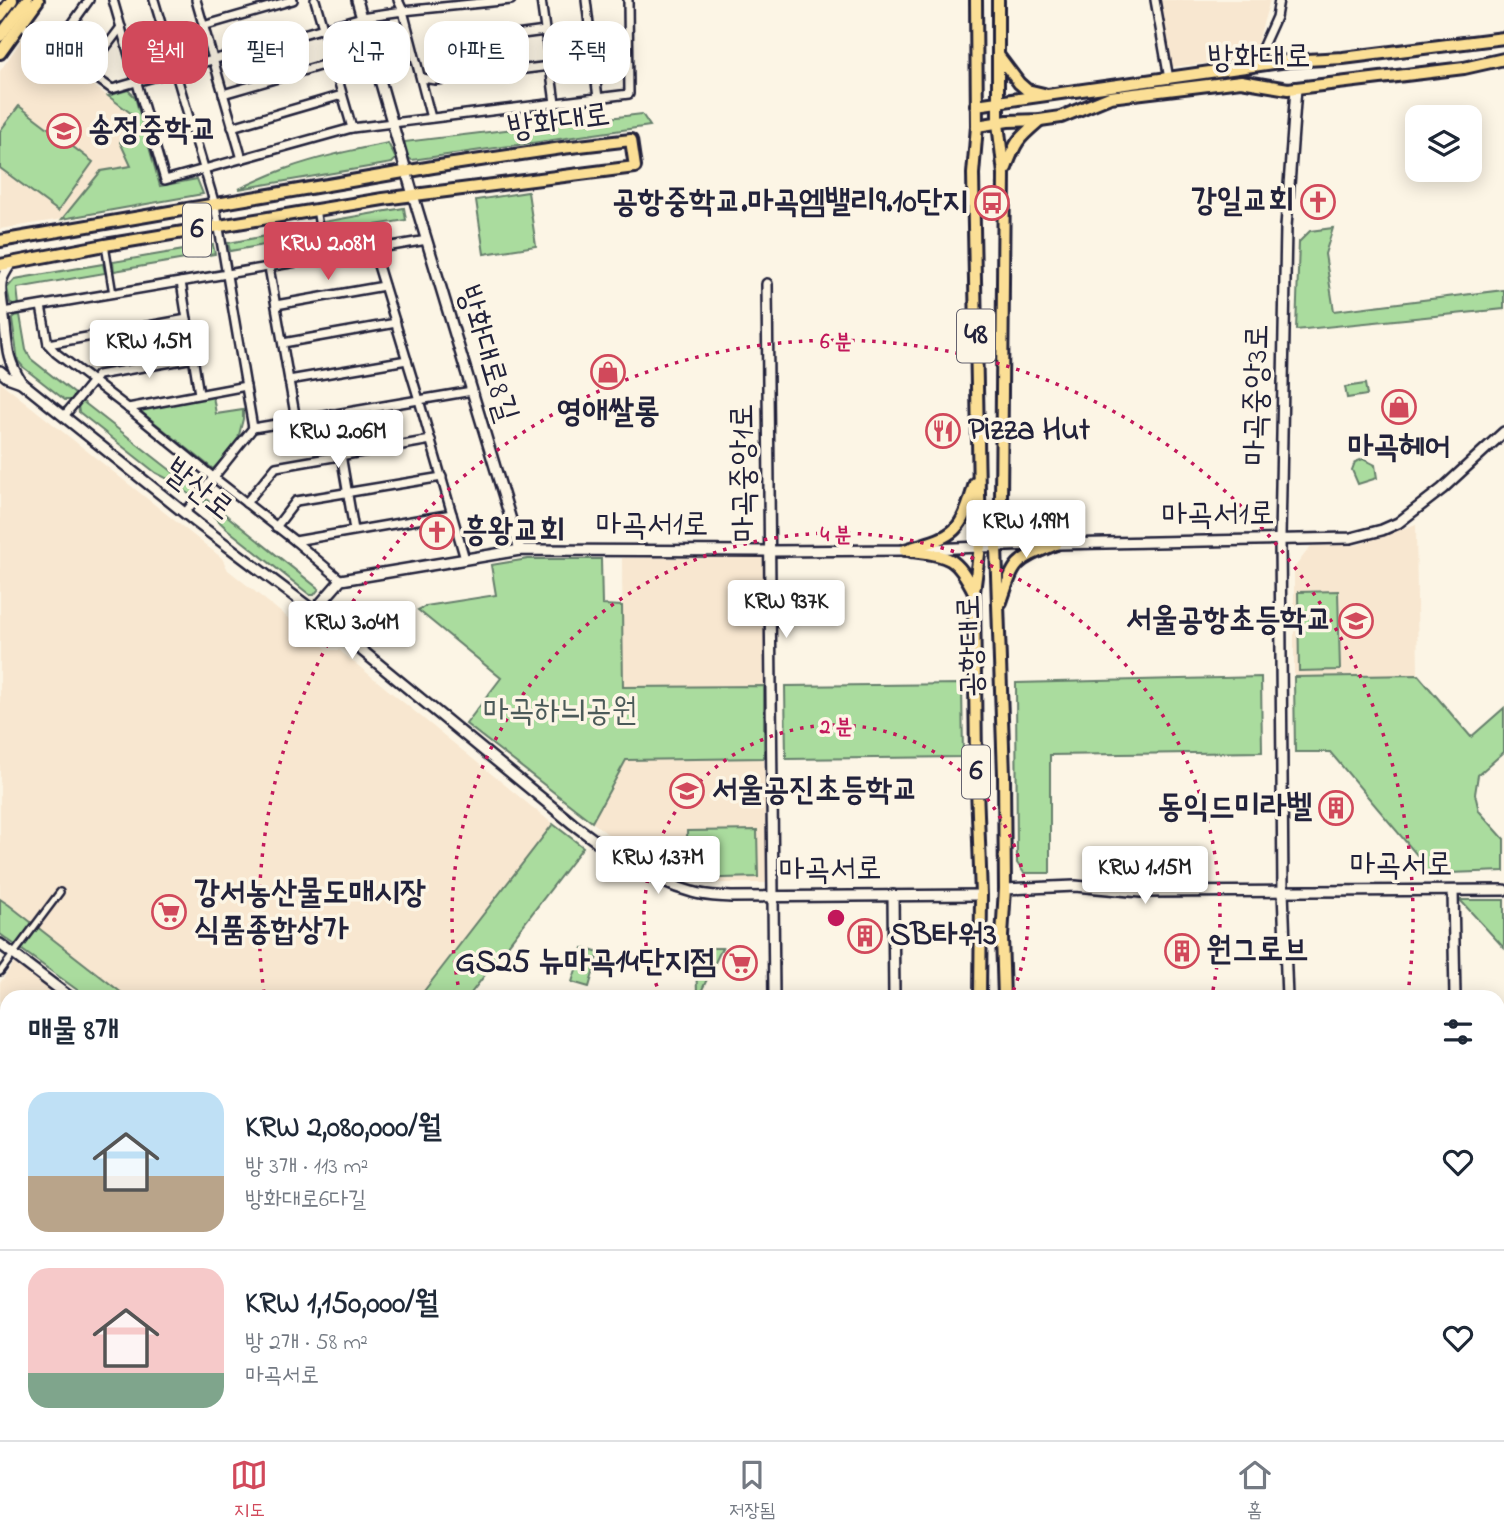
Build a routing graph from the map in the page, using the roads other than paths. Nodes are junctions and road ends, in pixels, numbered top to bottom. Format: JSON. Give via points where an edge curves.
{"nodes":[{"id":1,"x":12,"y":0,"type":"edge"},
{"id":2,"x":27,"y":0,"type":"edge"},
{"id":3,"x":38,"y":0,"type":"edge"},
{"id":4,"x":89,"y":0,"type":"edge"},
{"id":5,"x":113,"y":0,"type":"edge"},
{"id":6,"x":155,"y":0,"type":"edge"},
{"id":7,"x":196,"y":0,"type":"edge"},
{"id":8,"x":293,"y":0,"type":"edge"},
{"id":9,"x":316,"y":0,"type":"edge"},
{"id":10,"x":357,"y":0,"type":"edge"},
{"id":11,"x":398,"y":0,"type":"edge"},
{"id":12,"x":511,"y":0,"type":"edge"},
{"id":13,"x":541,"y":0,"type":"edge"},
{"id":14,"x":586,"y":0,"type":"edge"},
{"id":15,"x":628,"y":0,"type":"edge"},
{"id":16,"x":976,"y":0,"type":"edge"},
{"id":17,"x":998,"y":0,"type":"edge"},
{"id":18,"x":1154,"y":0,"type":"edge"},
{"id":19,"x":1279,"y":0,"type":"edge"},
{"id":20,"x":403,"y":11,"type":"junction"},
{"id":21,"x":0,"y":16,"type":"edge"},
{"id":22,"x":362,"y":17,"type":"junction"},
{"id":23,"x":74,"y":21,"type":"edge"},
{"id":24,"x":161,"y":21,"type":"edge"},
{"id":25,"x":202,"y":21,"type":"edge"},
{"id":26,"x":348,"y":21,"type":"edge"},
{"id":27,"x":544,"y":21,"type":"edge"},
{"id":28,"x":20,"y":24,"type":"joint"},
{"id":29,"x":323,"y":24,"type":"edge"},
{"id":30,"x":208,"y":25,"type":"edge"},
{"id":31,"x":121,"y":27,"type":"junction"},
{"id":32,"x":323,"y":28,"type":"edge"},
{"id":33,"x":122,"y":30,"type":"edge"},
{"id":34,"x":0,"y":36,"type":"edge"},
{"id":35,"x":1504,"y":38,"type":"edge"},
{"id":36,"x":208,"y":43,"type":"edge"},
{"id":37,"x":108,"y":44,"type":"edge"},
{"id":38,"x":0,"y":53,"type":"edge"},
{"id":39,"x":998,"y":55,"type":"junction"},
{"id":40,"x":1504,"y":59,"type":"edge"},
{"id":41,"x":213,"y":60,"type":"junction"},
{"id":42,"x":208,"y":61,"type":"edge"},
{"id":43,"x":323,"y":65,"type":"edge"},
{"id":44,"x":1257,"y":65,"type":"junction"},
{"id":45,"x":421,"y":78,"type":"junction"},
{"id":46,"x":424,"y":78,"type":"edge"},
{"id":47,"x":1169,"y":79,"type":"junction"},
{"id":48,"x":105,"y":84,"type":"edge"},
{"id":49,"x":128,"y":84,"type":"edge"},
{"id":50,"x":138,"y":84,"type":"edge"},
{"id":51,"x":179,"y":84,"type":"edge"},
{"id":52,"x":339,"y":84,"type":"edge"},
{"id":53,"x":552,"y":84,"type":"edge"},
{"id":54,"x":1296,"y":88,"type":"junction"},
{"id":55,"x":223,"y":94,"type":"junction"},
{"id":56,"x":342,"y":95,"type":"junction"},
{"id":57,"x":1050,"y":95,"type":"junction"},
{"id":58,"x":598,"y":98,"type":"junction"},
{"id":59,"x":555,"y":103,"type":"junction"},
{"id":60,"x":998,"y":103,"type":"junction"},
{"id":61,"x":976,"y":105,"type":"junction"},
{"id":62,"x":431,"y":118,"type":"junction"},
{"id":63,"x":1040,"y":120,"type":"junction"},
{"id":64,"x":392,"y":123,"type":"junction"},
{"id":65,"x":998,"y":123,"type":"junction"},
{"id":66,"x":977,"y":126,"type":"junction"},
{"id":67,"x":232,"y":127,"type":"junction"},
{"id":68,"x":352,"y":128,"type":"junction"},
{"id":69,"x":242,"y":159,"type":"junction"},
{"id":70,"x":204,"y":169,"type":"junction"},
{"id":71,"x":406,"y":172,"type":"junction"},
{"id":72,"x":1004,"y":174,"type":"junction"},
{"id":73,"x":413,"y":195,"type":"junction"},
{"id":74,"x":215,"y":205,"type":"junction"},
{"id":75,"x":316,"y":209,"type":"junction"},
{"id":76,"x":219,"y":226,"type":"junction"},
{"id":77,"x":427,"y":240,"type":"junction"},
{"id":78,"x":0,"y":241,"type":"edge"},
{"id":79,"x":105,"y":245,"type":"junction"},
{"id":80,"x":373,"y":250,"type":"junction"},
{"id":81,"x":324,"y":258,"type":"junction"},
{"id":82,"x":6,"y":264,"type":"edge"},
{"id":83,"x":270,"y":267,"type":"junction"},
{"id":84,"x":227,"y":274,"type":"junction"},
{"id":85,"x":181,"y":282,"type":"junction"},
{"id":86,"x":767,"y":284,"type":"dead end"},
{"id":87,"x":384,"y":286,"type":"junction"},
{"id":88,"x":113,"y":293,"type":"junction"},
{"id":89,"x":276,"y":305,"type":"junction"},
{"id":90,"x":41,"y":306,"type":"junction"},
{"id":91,"x":3,"y":312,"type":"junction"},
{"id":92,"x":187,"y":319,"type":"junction"},
{"id":93,"x":396,"y":323,"type":"junction"},
{"id":94,"x":283,"y":343,"type":"junction"},
{"id":95,"x":48,"y":344,"type":"junction"},
{"id":96,"x":194,"y":358,"type":"junction"},
{"id":97,"x":407,"y":360,"type":"junction"},
{"id":98,"x":0,"y":372,"type":"edge"},
{"id":99,"x":289,"y":380,"type":"junction"},
{"id":100,"x":22,"y":382,"type":"junction"},
{"id":101,"x":92,"y":382,"type":"junction"},
{"id":102,"x":246,"y":386,"type":"junction"},
{"id":103,"x":472,"y":391,"type":"junction"},
{"id":104,"x":199,"y":394,"type":"junction"},
{"id":105,"x":419,"y":400,"type":"junction"},
{"id":106,"x":128,"y":408,"type":"junction"},
{"id":107,"x":334,"y":414,"type":"junction"},
{"id":108,"x":64,"y":416,"type":"junction"},
{"id":109,"x":296,"y":421,"type":"junction"},
{"id":110,"x":253,"y":428,"type":"junction"},
{"id":111,"x":1504,"y":432,"type":"edge"},
{"id":112,"x":431,"y":440,"type":"junction"},
{"id":113,"x":341,"y":456,"type":"junction"},
{"id":114,"x":978,"y":473,"type":"junction"},
{"id":115,"x":213,"y":477,"type":"junction"},
{"id":116,"x":442,"y":477,"type":"junction"},
{"id":117,"x":348,"y":493,"type":"junction"},
{"id":118,"x":1001,"y":500,"type":"junction"},
{"id":119,"x":246,"y":503,"type":"junction"},
{"id":120,"x":185,"y":513,"type":"junction"},
{"id":121,"x":452,"y":514,"type":"junction"},
{"id":122,"x":276,"y":527,"type":"junction"},
{"id":123,"x":354,"y":530,"type":"junction"},
{"id":124,"x":1280,"y":539,"type":"junction"},
{"id":125,"x":295,"y":541,"type":"junction"},
{"id":126,"x":1056,"y":544,"type":"junction"},
{"id":127,"x":980,"y":546,"type":"junction"},
{"id":128,"x":996,"y":547,"type":"junction"},
{"id":129,"x":520,"y":550,"type":"junction"},
{"id":130,"x":905,"y":550,"type":"junction"},
{"id":131,"x":771,"y":551,"type":"junction"},
{"id":132,"x":465,"y":559,"type":"junction"},
{"id":133,"x":341,"y":580,"type":"junction"},
{"id":134,"x":974,"y":592,"type":"junction"},
{"id":135,"x":314,"y":611,"type":"junction"},
{"id":136,"x":998,"y":611,"type":"junction"},
{"id":137,"x":1005,"y":889,"type":"junction"},
{"id":138,"x":1504,"y":890,"type":"edge"},
{"id":139,"x":1283,"y":891,"type":"junction"},
{"id":140,"x":1453,"y":891,"type":"junction"},
{"id":141,"x":60,"y":892,"type":"dead end"},
{"id":142,"x":893,"y":895,"type":"junction"},
{"id":143,"x":981,"y":895,"type":"junction"},
{"id":144,"x":773,"y":896,"type":"junction"},
{"id":145,"x":0,"y":944,"type":"edge"},
{"id":146,"x":13,"y":954,"type":"junction"},
{"id":147,"x":0,"y":972,"type":"edge"},
{"id":148,"x":60,"y":990,"type":"edge"},
{"id":149,"x":774,"y":990,"type":"edge"},
{"id":150,"x":894,"y":990,"type":"edge"},
{"id":151,"x":980,"y":990,"type":"edge"},
{"id":152,"x":1004,"y":990,"type":"edge"},
{"id":153,"x":1287,"y":990,"type":"edge"},
{"id":154,"x":1455,"y":990,"type":"edge"}],
"edges":[{"from":1,"to":21,"type":"main road"},
{"from":2,"to":34,"type":"main road"},
{"from":3,"to":28,"type":"main road"},
{"from":4,"to":23,"type":"street"},
{"from":5,"to":31,"type":"street"},
{"from":6,"to":24,"type":"street"},
{"from":7,"to":25,"type":"street"},
{"from":8,"to":30,"type":"street"},
{"from":9,"to":29,"type":"street"},
{"from":10,"to":22,"type":"street","name":"방화대로8길"},
{"from":11,"to":20,"type":"street"},
{"from":12,"to":20,"type":"street"},
{"from":13,"to":27,"type":"street"},
{"from":14,"to":58,"type":"street"},
{"from":15,"to":58,"type":"street","via":[[629,94]]},
{"from":16,"to":61,"type":"main road","name":"공항대로","number":"48"},
{"from":17,"to":39,"type":"main road","name":"공항대로","number":"48"},
{"from":18,"to":47,"type":"street"},
{"from":19,"to":44,"type":"street"},
{"from":20,"to":22,"type":"street"},
{"from":20,"to":45,"type":"street"},
{"from":22,"to":26,"type":"street"},
{"from":22,"to":64,"type":"street","name":"방화대로8길"},
{"from":28,"to":38,"type":"main road"},
{"from":31,"to":33,"type":"street"},
{"from":31,"to":37,"type":"street"},
{"from":32,"to":41,"type":"street"},
{"from":35,"to":44,"type":"main road","name":"방화대로"},
{"from":36,"to":41,"type":"street"},
{"from":39,"to":57,"type":"main road","via":[[1027,90]]},
{"from":39,"to":60,"type":"main road","name":"공항대로","number":"48"},
{"from":40,"to":54,"type":"main road","name":"방화대로"},
{"from":41,"to":42,"type":"street"},
{"from":41,"to":55,"type":"street"},
{"from":43,"to":55,"type":"street"},
{"from":44,"to":47,"type":"main road","name":"방화대로"},
{"from":45,"to":46,"type":"street"},
{"from":45,"to":62,"type":"street"},
{"from":47,"to":57,"type":"main road","name":"방화대로"},
{"from":48,"to":49,"type":"street","via":[[112,89]]},
{"from":50,"to":70,"type":"street","via":[[165,180]]},
{"from":51,"to":70,"type":"street"},
{"from":52,"to":56,"type":"street"},
{"from":53,"to":59,"type":"street"},
{"from":54,"to":63,"type":"main road","name":"방화대로","via":[[1241,81],[1110,97],[1061,117]]},
{"from":54,"to":124,"type":"street","name":"마곡중앙3로","via":[[1286,227]]},
{"from":55,"to":67,"type":"street"},
{"from":56,"to":67,"type":"street"},
{"from":56,"to":68,"type":"street"},
{"from":57,"to":60,"type":"main road","name":"방화대로"},
{"from":58,"to":59,"type":"street"},
{"from":59,"to":62,"type":"street"},
{"from":60,"to":61,"type":"main road","name":"방화대로"},
{"from":60,"to":65,"type":"main road","name":"공항대로","number":"48"},
{"from":61,"to":66,"type":"main road","name":"공항대로","number":"48"},
{"from":62,"to":64,"type":"street"},
{"from":63,"to":65,"type":"main road","name":"방화대로"},
{"from":63,"to":72,"type":"main road","via":[[1015,143]]},
{"from":64,"to":68,"type":"street"},
{"from":64,"to":71,"type":"street","name":"방화대로8길"},
{"from":65,"to":66,"type":"main road","name":"방화대로"},
{"from":65,"to":72,"type":"main road","name":"공항대로","number":"48"},
{"from":66,"to":114,"type":"main road","name":"공항대로","number":"48","via":[[973,174]]},
{"from":67,"to":69,"type":"street"},
{"from":68,"to":69,"type":"street"},
{"from":69,"to":70,"type":"street"},
{"from":70,"to":74,"type":"street"},
{"from":71,"to":73,"type":"street","name":"방화대로8길"},
{"from":71,"to":73,"type":"main road","name":"방화대로","via":[[631,139],[635,167]]},
{"from":71,"to":74,"type":"main road","name":"방화대로","number":"6"},
{"from":72,"to":118,"type":"main road","name":"공항대로","number":"48"},
{"from":73,"to":75,"type":"main road","name":"방화대로","number":"6"},
{"from":73,"to":77,"type":"street","name":"방화대로8길"},
{"from":74,"to":76,"type":"street"},
{"from":74,"to":78,"type":"main road","name":"방화대로","number":"6"},
{"from":75,"to":76,"type":"main road","name":"방화대로","number":"6"},
{"from":75,"to":81,"type":"street"},
{"from":76,"to":79,"type":"main road","name":"방화대로","number":"6"},
{"from":76,"to":84,"type":"street"},
{"from":77,"to":80,"type":"street"},
{"from":77,"to":103,"type":"street","name":"방화대로8길"},
{"from":79,"to":82,"type":"main road","name":"방화대로","number":"6"},
{"from":79,"to":88,"type":"street"},
{"from":80,"to":81,"type":"street"},
{"from":80,"to":87,"type":"street"},
{"from":81,"to":83,"type":"street"},
{"from":82,"to":91,"type":"street","name":"발산로","number":"6","via":[[0,296]]},
{"from":83,"to":84,"type":"street"},
{"from":83,"to":89,"type":"street"},
{"from":84,"to":85,"type":"street"},
{"from":84,"to":102,"type":"street"},
{"from":85,"to":88,"type":"street"},
{"from":85,"to":92,"type":"street"},
{"from":86,"to":131,"type":"street","name":"마곡중앙1로"},
{"from":87,"to":89,"type":"street"},
{"from":87,"to":93,"type":"street"},
{"from":88,"to":90,"type":"street"},
{"from":89,"to":94,"type":"street"},
{"from":90,"to":91,"type":"street"},
{"from":90,"to":95,"type":"street"},
{"from":91,"to":100,"type":"street","name":"발산로","number":"6","via":[[8,354]]},
{"from":92,"to":95,"type":"street"},
{"from":92,"to":96,"type":"street"},
{"from":93,"to":94,"type":"street"},
{"from":93,"to":97,"type":"street"},
{"from":94,"to":99,"type":"street"},
{"from":95,"to":101,"type":"street"},
{"from":96,"to":101,"type":"street","via":[[98,375]]},
{"from":96,"to":104,"type":"street"},
{"from":97,"to":99,"type":"street"},
{"from":97,"to":105,"type":"street"},
{"from":98,"to":100,"type":"street","name":"발산로","number":"6"},
{"from":99,"to":109,"type":"street"},
{"from":100,"to":108,"type":"street","name":"발산로","number":"6"},
{"from":101,"to":106,"type":"street"},
{"from":101,"to":108,"type":"street"},
{"from":102,"to":104,"type":"street"},
{"from":102,"to":110,"type":"street"},
{"from":103,"to":105,"type":"street"},
{"from":103,"to":129,"type":"street","name":"방화대로8길"},
{"from":104,"to":106,"type":"street"},
{"from":105,"to":107,"type":"street"},
{"from":105,"to":112,"type":"street"},
{"from":106,"to":115,"type":"street"},
{"from":107,"to":109,"type":"street"},
{"from":107,"to":113,"type":"street"},
{"from":108,"to":120,"type":"street","name":"발산로","number":"6"},
{"from":109,"to":110,"type":"street"},
{"from":110,"to":115,"type":"street"},
{"from":111,"to":124,"type":"street","name":"마곡서1로","via":[[1398,523],[1351,538]]},
{"from":112,"to":113,"type":"street"},
{"from":112,"to":116,"type":"street"},
{"from":113,"to":117,"type":"street"},
{"from":113,"to":119,"type":"street","via":[[276,467]]},
{"from":114,"to":127,"type":"main road","name":"공항대로","number":"48"},
{"from":114,"to":130,"type":"main road","via":[[957,528],[940,539]]},
{"from":115,"to":119,"type":"street"},
{"from":115,"to":120,"type":"street"},
{"from":116,"to":117,"type":"street"},
{"from":116,"to":121,"type":"street"},
{"from":117,"to":122,"type":"street","via":[[296,501]]},
{"from":117,"to":123,"type":"street"},
{"from":118,"to":126,"type":"main road","via":[[1018,530]]},
{"from":118,"to":128,"type":"main road","name":"공항대로","number":"48"},
{"from":119,"to":122,"type":"street"},
{"from":120,"to":135,"type":"street","name":"발산로","number":"6"},
{"from":121,"to":123,"type":"street"},
{"from":121,"to":132,"type":"street"},
{"from":122,"to":125,"type":"street"},
{"from":123,"to":125,"type":"street"},
{"from":124,"to":126,"type":"street","name":"마곡서1로"},
{"from":124,"to":139,"type":"street","name":"마곡중앙3로"},
{"from":125,"to":133,"type":"street"},
{"from":126,"to":128,"type":"street","name":"마곡서1로"},
{"from":126,"to":136,"type":"main road","via":[[1017,564]]},
{"from":127,"to":128,"type":"street","name":"마곡서1로"},
{"from":127,"to":130,"type":"street","name":"마곡서1로"},
{"from":127,"to":134,"type":"main road","name":"공항대로","number":"6"},
{"from":128,"to":136,"type":"main road","name":"공항대로","number":"6"},
{"from":129,"to":131,"type":"street","name":"마곡서1로"},
{"from":129,"to":132,"type":"street","name":"마곡서1로"},
{"from":130,"to":131,"type":"street","name":"마곡서1로"},
{"from":130,"to":134,"type":"main road","via":[[951,559]]},
{"from":131,"to":144,"type":"street","name":"마곡중앙1로"},
{"from":132,"to":133,"type":"street","name":"마곡서1로"},
{"from":133,"to":135,"type":"street"},
{"from":134,"to":143,"type":"main road","name":"공항대로","number":"6"},
{"from":135,"to":144,"type":"street","name":"마곡서로","via":[[620,859],[695,893]]},
{"from":136,"to":137,"type":"main road","name":"공항대로","number":"6"},
{"from":137,"to":139,"type":"street","name":"마곡서로","via":[[1075,886]]},
{"from":137,"to":152,"type":"main road","name":"공항대로","number":"6"},
{"from":138,"to":140,"type":"street","name":"마곡서로"},
{"from":139,"to":140,"type":"street","name":"마곡서로"},
{"from":139,"to":153,"type":"street","name":"마곡중앙3로"},
{"from":140,"to":154,"type":"street"},
{"from":141,"to":146,"type":"street"},
{"from":142,"to":143,"type":"street","name":"마곡서로"},
{"from":142,"to":144,"type":"street","name":"마곡서로"},
{"from":142,"to":150,"type":"street"},
{"from":143,"to":151,"type":"main road","name":"공항대로","number":"6"},
{"from":144,"to":149,"type":"street","name":"마곡중앙1로"},
{"from":145,"to":146,"type":"street"},
{"from":146,"to":147,"type":"street"},
{"from":146,"to":148,"type":"street"}]}
